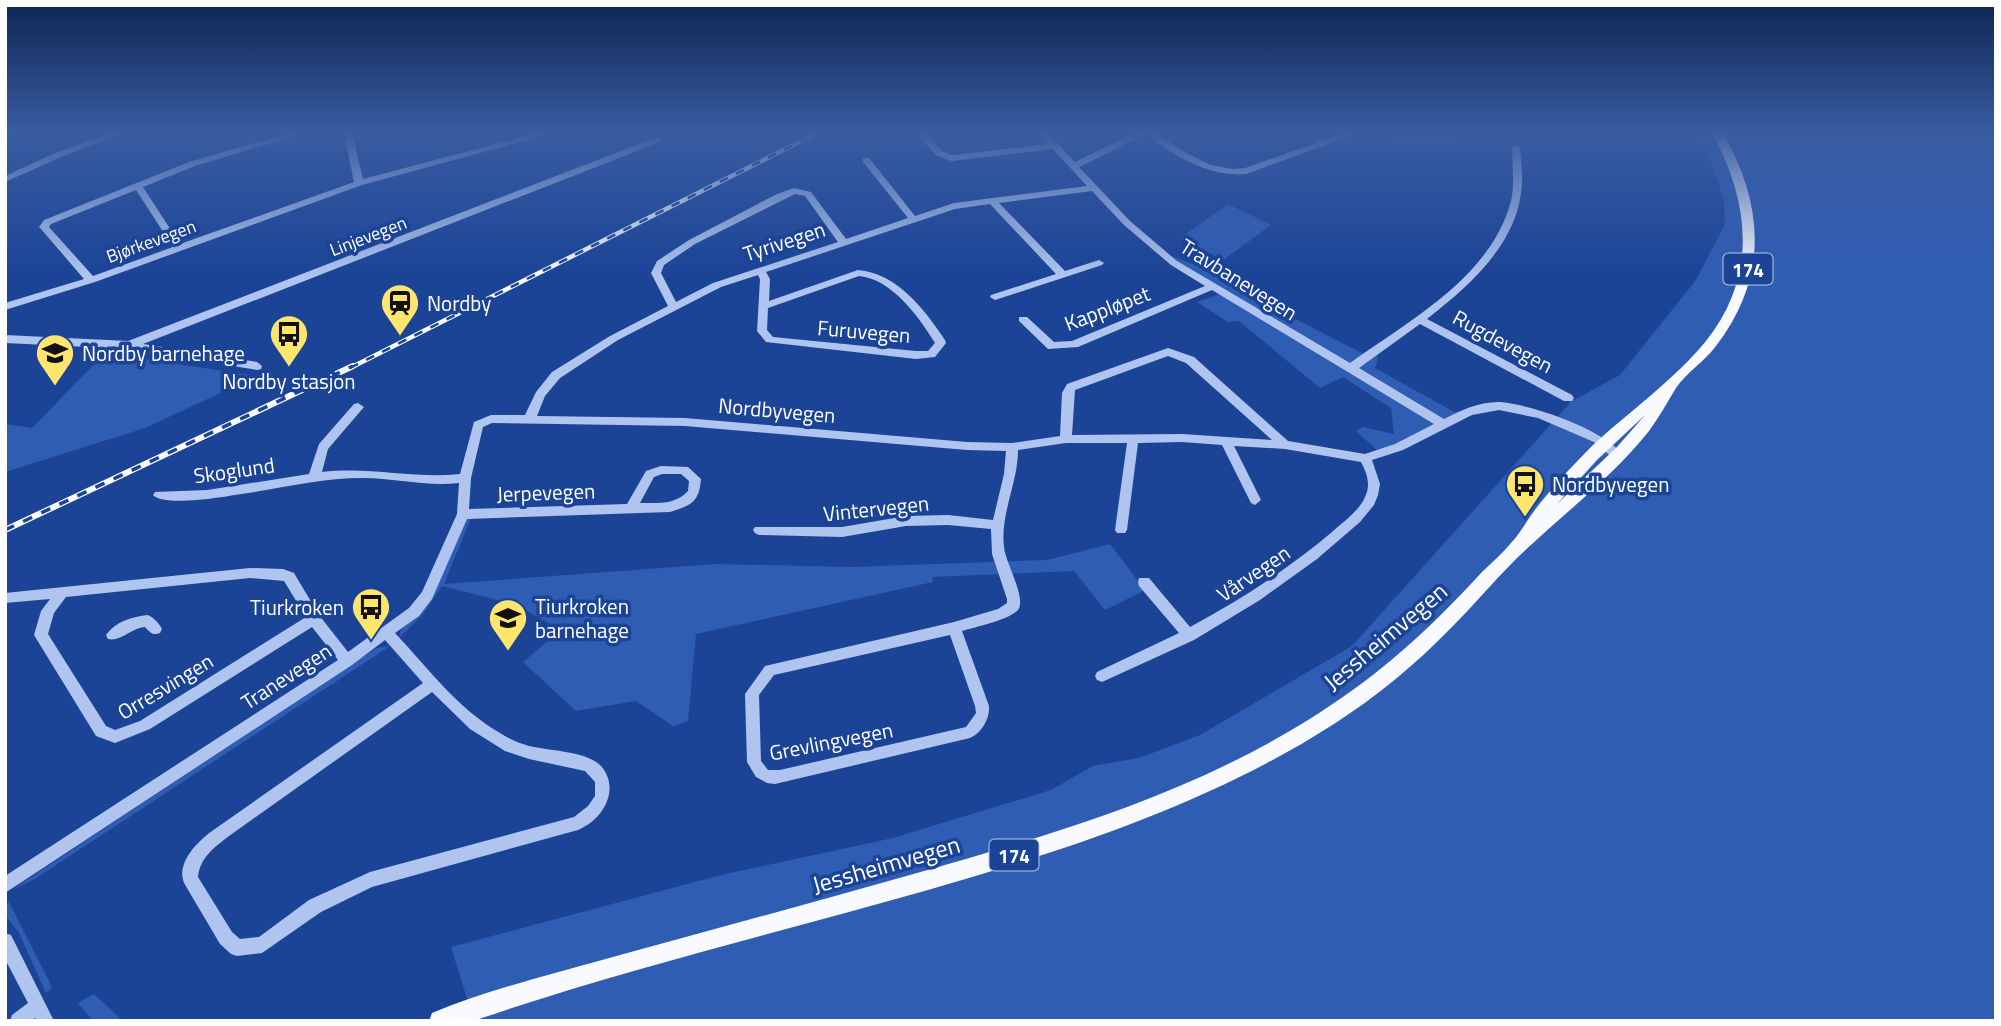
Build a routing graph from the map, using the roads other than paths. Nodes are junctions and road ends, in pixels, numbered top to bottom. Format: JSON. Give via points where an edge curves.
{"nodes":[{"id":1,"x":151,"y":181,"type":"edge"},
{"id":2,"x":367,"y":181,"type":"edge"},
{"id":3,"x":552,"y":181,"type":"edge"},
{"id":4,"x":883,"y":181,"type":"edge"},
{"id":5,"x":1087,"y":181,"type":"edge"},
{"id":6,"x":1517,"y":181,"type":"edge"},
{"id":7,"x":1741,"y":181,"type":"edge"},
{"id":8,"x":359,"y":183,"type":"joint"},
{"id":9,"x":137,"y":186,"type":"junction"},
{"id":10,"x":1093,"y":188,"type":"junction"},
{"id":11,"x":991,"y":200,"type":"junction"},
{"id":12,"x":913,"y":219,"type":"junction"},
{"id":13,"x":843,"y":242,"type":"junction"},
{"id":14,"x":178,"y":248,"type":"junction"},
{"id":15,"x":1099,"y":263,"type":"dead end"},
{"id":16,"x":760,"y":270,"type":"junction"},
{"id":17,"x":1062,"y":274,"type":"junction"},
{"id":18,"x":91,"y":280,"type":"junction"},
{"id":19,"x":1211,"y":287,"type":"junction"},
{"id":20,"x":995,"y":297,"type":"dead end"},
{"id":21,"x":673,"y":306,"type":"junction"},
{"id":22,"x":764,"y":306,"type":"junction"},
{"id":23,"x":5,"y":307,"type":"edge"},
{"id":24,"x":1023,"y":319,"type":"dead end"},
{"id":25,"x":1419,"y":319,"type":"junction"},
{"id":26,"x":5,"y":339,"type":"edge"},
{"id":27,"x":129,"y":345,"type":"junction"},
{"id":28,"x":257,"y":366,"type":"dead end"},
{"id":29,"x":1350,"y":369,"type":"junction"},
{"id":30,"x":1568,"y":398,"type":"dead end"},
{"id":31,"x":358,"y":407,"type":"dead end"},
{"id":32,"x":530,"y":418,"type":"junction"},
{"id":33,"x":483,"y":421,"type":"joint"},
{"id":34,"x":1442,"y":423,"type":"junction"},
{"id":35,"x":1066,"y":439,"type":"junction"},
{"id":36,"x":1133,"y":439,"type":"junction"},
{"id":37,"x":1225,"y":440,"type":"junction"},
{"id":38,"x":1285,"y":445,"type":"junction"},
{"id":39,"x":1012,"y":447,"type":"junction"},
{"id":40,"x":1607,"y":450,"type":"junction"},
{"id":41,"x":1365,"y":458,"type":"junction"},
{"id":42,"x":314,"y":478,"type":"junction"},
{"id":43,"x":465,"y":478,"type":"junction"},
{"id":44,"x":159,"y":495,"type":"dead end"},
{"id":45,"x":1255,"y":500,"type":"dead end"},
{"id":46,"x":631,"y":508,"type":"junction"},
{"id":47,"x":463,"y":514,"type":"junction"},
{"id":48,"x":997,"y":525,"type":"junction"},
{"id":49,"x":759,"y":530,"type":"dead end"},
{"id":50,"x":1121,"y":530,"type":"dead end"},
{"id":51,"x":1144,"y":582,"type":"dead end"},
{"id":52,"x":62,"y":593,"type":"junction"},
{"id":53,"x":5,"y":598,"type":"edge"},
{"id":54,"x":314,"y":619,"type":"junction"},
{"id":55,"x":954,"y":628,"type":"junction"},
{"id":56,"x":155,"y":629,"type":"dead end"},
{"id":57,"x":388,"y":634,"type":"junction"},
{"id":58,"x":113,"y":635,"type":"dead end"},
{"id":59,"x":1189,"y":636,"type":"junction"},
{"id":60,"x":347,"y":662,"type":"junction"},
{"id":61,"x":1102,"y":676,"type":"dead end"},
{"id":62,"x":433,"y":684,"type":"junction"},
{"id":63,"x":5,"y":885,"type":"edge"},
{"id":64,"x":5,"y":941,"type":"edge"},
{"id":65,"x":42,"y":1013,"type":"edge"},
{"id":66,"x":18,"y":1021,"type":"edge"},
{"id":67,"x":440,"y":1021,"type":"edge"}],
"edges":[{"from":1,"to":9,"type":"street"},
{"from":2,"to":8,"type":"street","name":"Bjørkevegen"},
{"from":3,"to":27,"type":"street","name":"Linjevegen"},
{"from":4,"to":12,"type":"street"},
{"from":5,"to":10,"type":"street","name":"Travbanevegen"},
{"from":6,"to":25,"type":"street","name":"Rugdevegen","via":[[1517,198],[1508,224],[1478,267]]},
{"from":7,"to":40,"type":"main road","name":"Jessheimvegen","number":"174","via":[[1751,231],[1749,268],[1742,289],[1723,326]]},
{"from":8,"to":14,"type":"street","name":"Bjørkevegen"},
{"from":9,"to":14,"type":"street"},
{"from":9,"to":18,"type":"street","via":[[44,224]]},
{"from":10,"to":11,"type":"street","name":"Tyrivegen"},
{"from":10,"to":19,"type":"street","name":"Travbanevegen","via":[[1142,237]]},
{"from":11,"to":12,"type":"street","name":"Tyrivegen"},
{"from":11,"to":17,"type":"street"},
{"from":12,"to":13,"type":"street","name":"Tyrivegen"},
{"from":13,"to":16,"type":"street","name":"Tyrivegen"},
{"from":13,"to":21,"type":"street","via":[[808,194],[787,193],[660,263],[656,273]]},
{"from":14,"to":18,"type":"street","name":"Bjørkevegen"},
{"from":15,"to":17,"type":"street"},
{"from":16,"to":21,"type":"street","name":"Tyrivegen"},
{"from":16,"to":22,"type":"street","name":"Furuvegen","via":[[765,279]]},
{"from":17,"to":20,"type":"street"},
{"from":18,"to":23,"type":"street","name":"Bjørkevegen"},
{"from":19,"to":24,"type":"street","name":"Kappløpet","via":[[1074,344],[1052,346]]},
{"from":19,"to":29,"type":"street","name":"Travbanevegen"},
{"from":21,"to":32,"type":"street","name":"Tyrivegen","via":[[556,375]]},
{"from":22,"to":22,"type":"street","name":"Furuvegen","via":[[762,331],[779,343],[915,355],[931,354],[942,343],[894,287],[871,272]]},
{"from":25,"to":29,"type":"street","name":"Rugdevegen"},
{"from":25,"to":30,"type":"street","name":"Rugdevegen"},
{"from":26,"to":27,"type":"street"},
{"from":27,"to":28,"type":"street"},
{"from":29,"to":34,"type":"street","name":"Travbanevegen"},
{"from":31,"to":42,"type":"street","via":[[323,447]]},
{"from":32,"to":33,"type":"street","name":"Nordbyvegen"},
{"from":32,"to":39,"type":"street","name":"Nordbyvegen","via":[[697,422],[922,444]]},
{"from":33,"to":43,"type":"street","name":"Tranevegen","via":[[478,425]]},
{"from":34,"to":40,"type":"street","name":"Nordbyvegen","via":[[1479,408],[1531,411]]},
{"from":34,"to":41,"type":"street","name":"Nordbyvegen","via":[[1399,447]]},
{"from":35,"to":36,"type":"street","name":"Nordbyvegen"},
{"from":35,"to":38,"type":"street","via":[[1071,387],[1168,352],[1190,360]]},
{"from":35,"to":39,"type":"street","name":"Nordbyvegen"},
{"from":36,"to":37,"type":"street","name":"Nordbyvegen"},
{"from":36,"to":50,"type":"street"},
{"from":37,"to":38,"type":"street","name":"Nordbyvegen"},
{"from":37,"to":45,"type":"street"},
{"from":38,"to":41,"type":"street","name":"Nordbyvegen"},
{"from":39,"to":48,"type":"street"},
{"from":40,"to":67,"type":"main road","name":"Jessheimvegen","number":"174","via":[[1550,523],[1517,549],[1432,636],[1365,692],[1284,745],[1167,803],[993,861],[531,991]]},
{"from":41,"to":59,"type":"street","name":"Vårvegen","via":[[1374,489],[1358,516],[1293,572]]},
{"from":42,"to":43,"type":"street","name":"Skoglund","via":[[374,473],[441,481]]},
{"from":42,"to":44,"type":"street","name":"Skoglund","via":[[211,494]]},
{"from":43,"to":47,"type":"street","name":"Tranevegen"},
{"from":46,"to":46,"type":"street","name":"Jerpevegen","via":[[680,505],[694,493],[695,479],[684,470],[650,474]]},
{"from":46,"to":47,"type":"street","name":"Jerpevegen"},
{"from":47,"to":57,"type":"street","name":"Tranevegen","via":[[427,596]]},
{"from":48,"to":49,"type":"street","name":"Vintervegen","via":[[948,520],[906,521],[842,532]]},
{"from":48,"to":55,"type":"street","name":"Grevlingvegen","via":[[998,555],[1012,590],[1013,606]]},
{"from":51,"to":59,"type":"street"},
{"from":52,"to":53,"type":"street"},
{"from":52,"to":54,"type":"street","via":[[282,573],[295,584]]},
{"from":52,"to":54,"type":"street","name":"Orresvingen","via":[[48,611],[41,635],[101,731],[115,737],[134,732]]},
{"from":54,"to":60,"type":"street"},
{"from":55,"to":55,"type":"street","name":"Grevlingvegen","via":[[770,670],[752,694],[758,772],[767,778],[780,777],[970,732],[983,715],[982,706]]},
{"from":56,"to":58,"type":"street","via":[[141,620]]},
{"from":57,"to":60,"type":"street","name":"Tranevegen"},
{"from":57,"to":62,"type":"street"},
{"from":59,"to":61,"type":"street","name":"Vårvegen"},
{"from":60,"to":63,"type":"street","name":"Tranevegen"},
{"from":62,"to":62,"type":"street","via":[[476,724],[511,747],[589,765],[603,783],[601,804],[578,823],[370,880],[315,906],[262,945],[237,948],[226,938],[190,878],[196,854]]},
{"from":64,"to":65,"type":"street"},
{"from":65,"to":66,"type":"street"}]}
